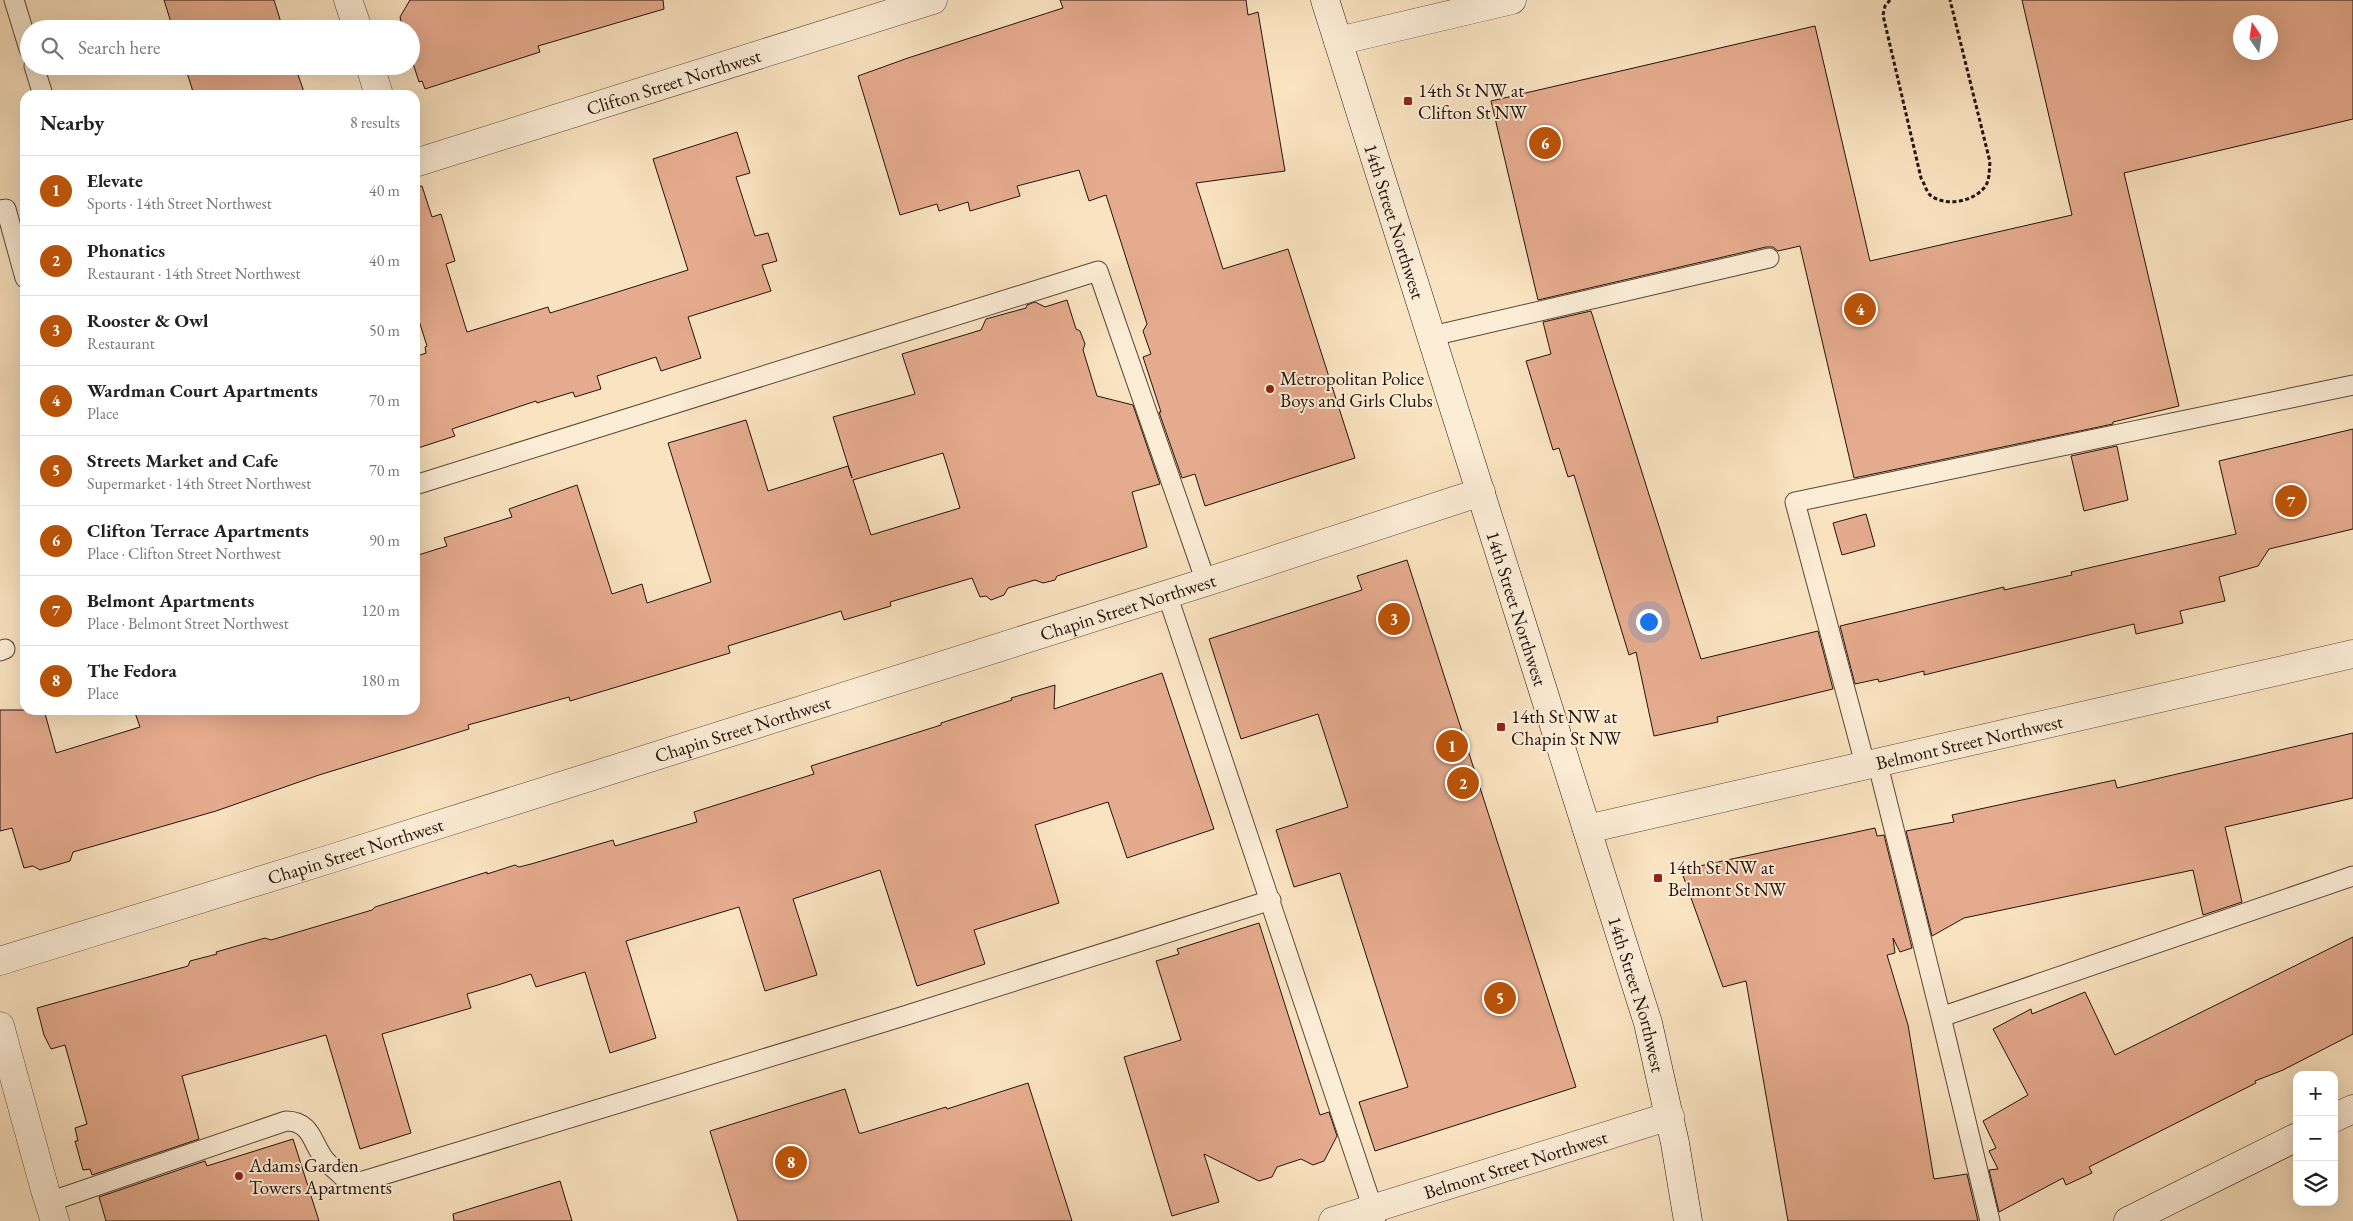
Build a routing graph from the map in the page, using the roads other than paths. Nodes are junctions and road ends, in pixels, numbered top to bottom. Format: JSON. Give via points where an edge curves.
{"nodes":[{"id":1,"x":14,"y":0,"type":"edge"},
{"id":2,"x":348,"y":0,"type":"edge"},
{"id":3,"x":933,"y":0,"type":"edge"},
{"id":4,"x":1325,"y":0,"type":"edge"},
{"id":5,"x":1512,"y":0,"type":"edge"},
{"id":6,"x":882,"y":8,"type":"edge"},
{"id":7,"x":20,"y":20,"type":"edge"},
{"id":8,"x":355,"y":20,"type":"edge"},
{"id":9,"x":1338,"y":41,"type":"junction"},
{"id":10,"x":36,"y":75,"type":"edge"},
{"id":11,"x":373,"y":75,"type":"edge"},
{"id":12,"x":41,"y":90,"type":"edge"},
{"id":13,"x":377,"y":90,"type":"edge"},
{"id":14,"x":420,"y":161,"type":"edge"},
{"id":15,"x":0,"y":210,"type":"edge"},
{"id":16,"x":1769,"y":258,"type":"dead end"},
{"id":17,"x":20,"y":260,"type":"edge"},
{"id":18,"x":1432,"y":336,"type":"junction"},
{"id":19,"x":2353,"y":385,"type":"edge"},
{"id":20,"x":420,"y":483,"type":"edge"},
{"id":21,"x":1481,"y":492,"type":"junction"},
{"id":22,"x":1206,"y":582,"type":"junction"},
{"id":23,"x":1168,"y":594,"type":"junction"},
{"id":24,"x":2353,"y":654,"type":"edge"},
{"id":25,"x":1871,"y":763,"type":"junction"},
{"id":26,"x":1587,"y":829,"type":"junction"},
{"id":27,"x":2353,"y":876,"type":"edge"},
{"id":28,"x":1271,"y":900,"type":"junction"},
{"id":29,"x":0,"y":961,"type":"edge"},
{"id":30,"x":1941,"y":1017,"type":"junction"},
{"id":31,"x":0,"y":1026,"type":"edge"},
{"id":32,"x":2353,"y":1109,"type":"edge"},
{"id":33,"x":1670,"y":1116,"type":"junction"},
{"id":34,"x":2338,"y":1116,"type":"edge"},
{"id":35,"x":2293,"y":1139,"type":"edge"},
{"id":36,"x":52,"y":1211,"type":"edge"},
{"id":37,"x":1375,"y":1215,"type":"edge"},
{"id":38,"x":2133,"y":1220,"type":"edge"},
{"id":39,"x":1333,"y":1221,"type":"edge"},
{"id":40,"x":1688,"y":1221,"type":"edge"},
{"id":41,"x":1990,"y":1221,"type":"edge"}],
"edges":[{"from":1,"to":7,"type":"lane"},
{"from":2,"to":8,"type":"street"},
{"from":3,"to":6,"type":"street","name":"Clifton Street Northwest"},
{"from":4,"to":9,"type":"street","name":"14th Street Northwest"},
{"from":5,"to":9,"type":"street"},
{"from":6,"to":14,"type":"street","name":"Clifton Street Northwest"},
{"from":9,"to":18,"type":"street","name":"14th Street Northwest"},
{"from":10,"to":12,"type":"lane"},
{"from":11,"to":13,"type":"street"},
{"from":15,"to":17,"type":"lane","via":[[6,209]]},
{"from":16,"to":18,"type":"lane"},
{"from":18,"to":21,"type":"street","name":"14th Street Northwest"},
{"from":19,"to":25,"type":"lane","via":[[1795,502]]},
{"from":20,"to":22,"type":"lane","via":[[1098,271]]},
{"from":21,"to":22,"type":"street","name":"Chapin Street Northwest"},
{"from":21,"to":26,"type":"street","name":"14th Street Northwest"},
{"from":22,"to":23,"type":"street","name":"Chapin Street Northwest"},
{"from":23,"to":28,"type":"lane"},
{"from":23,"to":29,"type":"street","name":"Chapin Street Northwest"},
{"from":24,"to":25,"type":"street","name":"Belmont Street Northwest"},
{"from":25,"to":26,"type":"street","name":"Belmont Street Northwest"},
{"from":25,"to":30,"type":"lane"},
{"from":26,"to":33,"type":"street","name":"14th Street Northwest","via":[[1648,1023]]},
{"from":27,"to":30,"type":"lane"},
{"from":28,"to":36,"type":"lane","via":[[350,1185],[325,1161],[305,1126],[286,1121]]},
{"from":28,"to":37,"type":"lane"},
{"from":30,"to":41,"type":"lane"},
{"from":31,"to":36,"type":"street"},
{"from":32,"to":34,"type":"street"},
{"from":33,"to":37,"type":"street","name":"Belmont Street Northwest"},
{"from":33,"to":40,"type":"street","name":"14th Street Northwest"},
{"from":35,"to":38,"type":"street"},
{"from":37,"to":39,"type":"street","name":"Belmont Street Northwest"}]}
